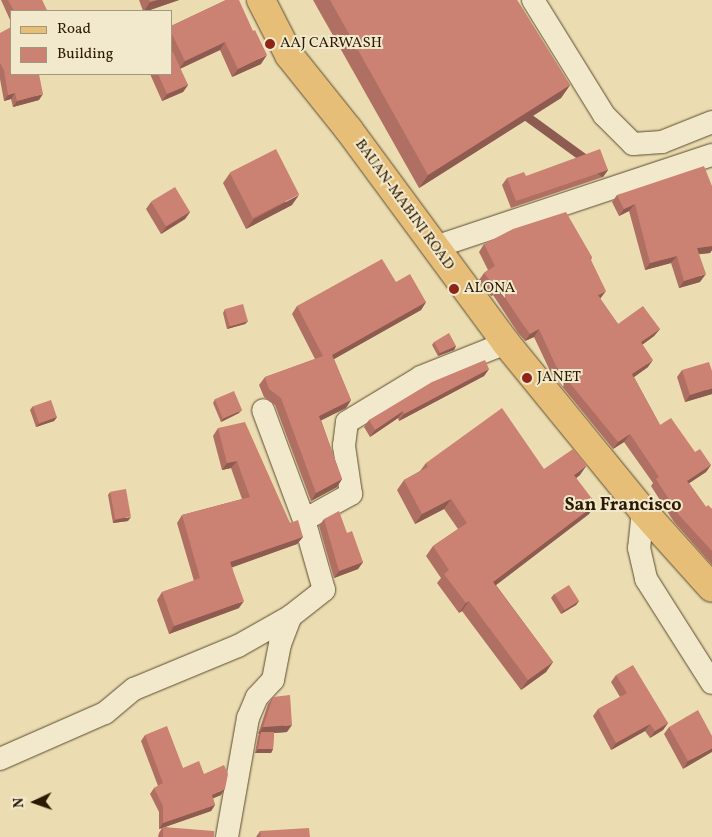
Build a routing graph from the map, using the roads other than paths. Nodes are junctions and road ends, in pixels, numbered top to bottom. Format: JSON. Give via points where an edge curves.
{"nodes":[{"id":1,"x":261,"y":0,"type":"edge"},
{"id":2,"x":532,"y":0,"type":"edge"},
{"id":3,"x":712,"y":122,"type":"edge"},
{"id":4,"x":712,"y":154,"type":"edge"},
{"id":5,"x":435,"y":247,"type":"junction"},
{"id":6,"x":506,"y":343,"type":"junction"},
{"id":7,"x":263,"y":410,"type":"dead end"},
{"id":8,"x":643,"y":511,"type":"junction"},
{"id":9,"x":304,"y":520,"type":"junction"},
{"id":10,"x":712,"y":588,"type":"edge"},
{"id":11,"x":292,"y":616,"type":"junction"},
{"id":12,"x":712,"y":683,"type":"edge"},
{"id":13,"x":0,"y":759,"type":"edge"},
{"id":14,"x":227,"y":837,"type":"edge"}],
"edges":[{"from":1,"to":5,"type":"main road","name":"BAUAN-MABINI ROAD","via":[[289,55]]},
{"from":2,"to":3,"type":"street","via":[[604,114],[633,144],[662,142]]},
{"from":4,"to":5,"type":"street"},
{"from":5,"to":6,"type":"main road","name":"BAUAN-MABINI ROAD"},
{"from":6,"to":8,"type":"main road","name":"BAUAN-MABINI ROAD"},
{"from":6,"to":9,"type":"street","via":[[421,377],[347,422],[344,446],[351,494]]},
{"from":7,"to":9,"type":"street"},
{"from":8,"to":10,"type":"main road","name":"BAUAN-MABINI ROAD"},
{"from":8,"to":12,"type":"street","via":[[639,548],[646,579]]},
{"from":9,"to":11,"type":"street","via":[[324,590]]},
{"from":11,"to":13,"type":"street","via":[[238,646],[134,689],[105,713]]},
{"from":11,"to":14,"type":"street","via":[[280,644],[273,680],[257,697],[248,718]]}]}
